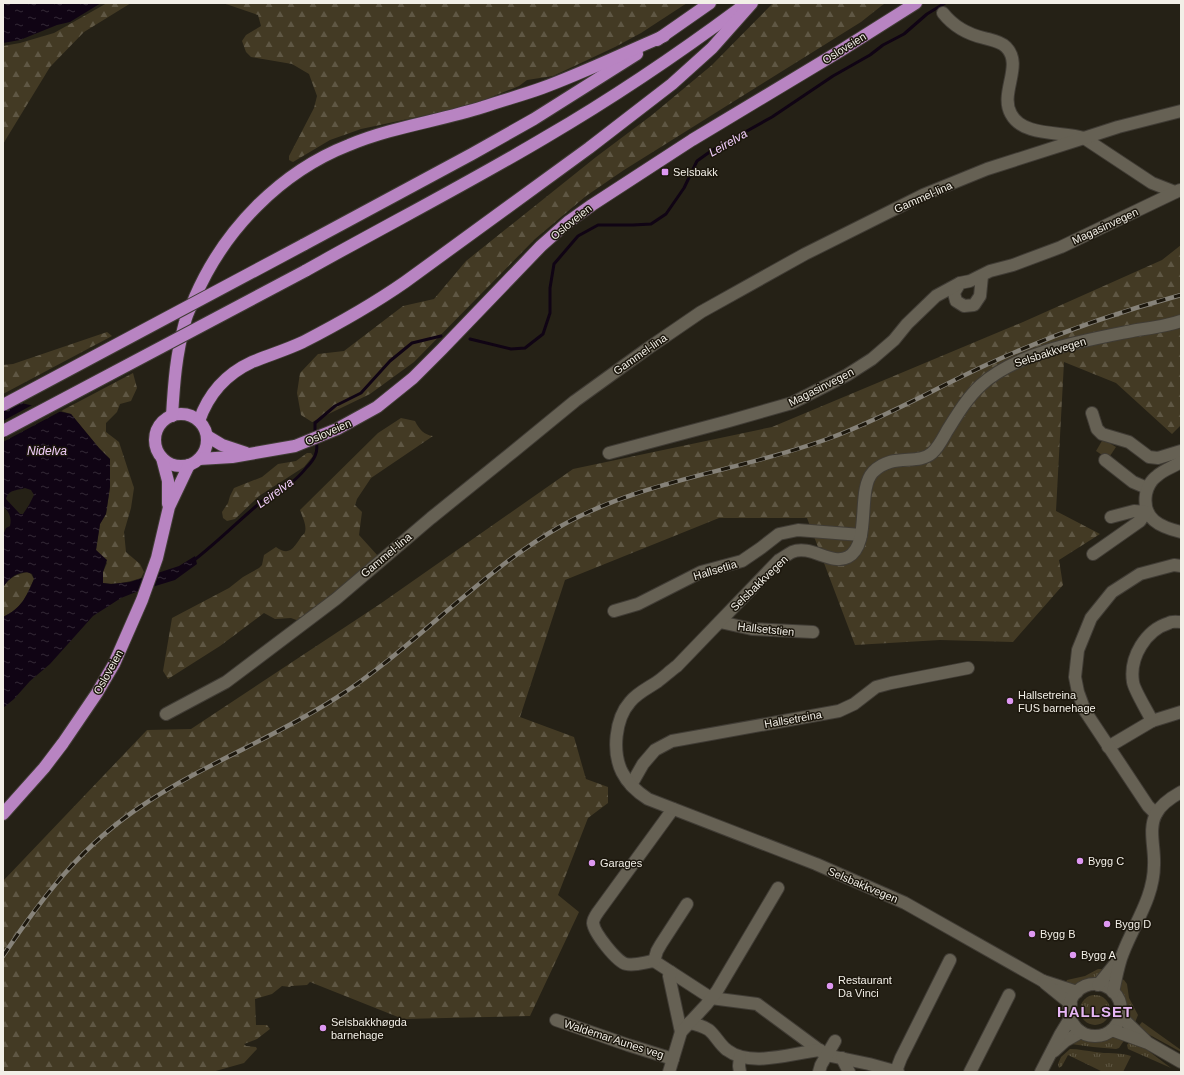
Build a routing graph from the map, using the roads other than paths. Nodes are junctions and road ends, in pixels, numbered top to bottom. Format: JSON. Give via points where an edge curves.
{"nodes":[{"id":1,"x":710,"y":3,"type":"edge"},
{"id":2,"x":747,"y":3,"type":"edge"},
{"id":3,"x":752,"y":3,"type":"edge"},
{"id":4,"x":916,"y":3,"type":"edge"},
{"id":5,"x":943,"y":13,"type":"dead end"},
{"id":6,"x":664,"y":36,"type":"junction"},
{"id":7,"x":1181,"y":112,"type":"edge"},
{"id":8,"x":1084,"y":138,"type":"junction"},
{"id":9,"x":1178,"y":191,"type":"edge"},
{"id":10,"x":982,"y":276,"type":"junction"},
{"id":11,"x":960,"y":283,"type":"junction"},
{"id":12,"x":1181,"y":321,"type":"edge"},
{"id":13,"x":3,"y":405,"type":"edge"},
{"id":14,"x":1092,"y":413,"type":"dead end"},
{"id":15,"x":172,"y":416,"type":"junction"},
{"id":16,"x":199,"y":421,"type":"junction"},
{"id":17,"x":3,"y":431,"type":"edge"},
{"id":18,"x":207,"y":436,"type":"junction"},
{"id":19,"x":1181,"y":451,"type":"edge"},
{"id":20,"x":247,"y":453,"type":"junction"},
{"id":21,"x":609,"y":453,"type":"dead end"},
{"id":22,"x":162,"y":458,"type":"junction"},
{"id":23,"x":1105,"y":460,"type":"dead end"},
{"id":24,"x":194,"y":462,"type":"junction"},
{"id":25,"x":1181,"y":463,"type":"edge"},
{"id":26,"x":1147,"y":488,"type":"junction"},
{"id":27,"x":168,"y":507,"type":"junction"},
{"id":28,"x":1146,"y":512,"type":"junction"},
{"id":29,"x":1111,"y":517,"type":"dead end"},
{"id":30,"x":1181,"y":532,"type":"edge"},
{"id":31,"x":861,"y":535,"type":"junction"},
{"id":32,"x":1093,"y":554,"type":"dead end"},
{"id":33,"x":1181,"y":566,"type":"edge"},
{"id":34,"x":614,"y":611,"type":"dead end"},
{"id":35,"x":720,"y":622,"type":"junction"},
{"id":36,"x":1181,"y":622,"type":"edge"},
{"id":37,"x":813,"y":632,"type":"dead end"},
{"id":38,"x":968,"y":668,"type":"dead end"},
{"id":39,"x":1181,"y":712,"type":"edge"},
{"id":40,"x":166,"y":714,"type":"dead end"},
{"id":41,"x":1152,"y":721,"type":"junction"},
{"id":42,"x":1108,"y":747,"type":"junction"},
{"id":43,"x":631,"y":785,"type":"junction"},
{"id":44,"x":1181,"y":792,"type":"edge"},
{"id":45,"x":673,"y":809,"type":"junction"},
{"id":46,"x":3,"y":814,"type":"edge"},
{"id":47,"x":1156,"y":814,"type":"junction"},
{"id":48,"x":778,"y":888,"type":"dead end"},
{"id":49,"x":688,"y":904,"type":"dead end"},
{"id":50,"x":1122,"y":955,"type":"junction"},
{"id":51,"x":950,"y":960,"type":"dead end"},
{"id":52,"x":654,"y":962,"type":"junction"},
{"id":53,"x":671,"y":972,"type":"junction"},
{"id":54,"x":1043,"y":981,"type":"junction"},
{"id":55,"x":1098,"y":985,"type":"junction"},
{"id":56,"x":1077,"y":992,"type":"junction"},
{"id":57,"x":1113,"y":992,"type":"junction"},
{"id":58,"x":1009,"y":995,"type":"dead end"},
{"id":59,"x":709,"y":1002,"type":"junction"},
{"id":60,"x":1071,"y":1004,"type":"junction"},
{"id":61,"x":1120,"y":1016,"type":"junction"},
{"id":62,"x":1071,"y":1017,"type":"junction"},
{"id":63,"x":556,"y":1020,"type":"dead end"},
{"id":64,"x":689,"y":1023,"type":"junction"},
{"id":65,"x":708,"y":1030,"type":"junction"},
{"id":66,"x":1112,"y":1030,"type":"junction"},
{"id":67,"x":680,"y":1032,"type":"junction"},
{"id":68,"x":1081,"y":1032,"type":"junction"},
{"id":69,"x":835,"y":1041,"type":"dead end"},
{"id":70,"x":1148,"y":1043,"type":"junction"},
{"id":71,"x":823,"y":1053,"type":"junction"},
{"id":72,"x":1050,"y":1055,"type":"junction"},
{"id":73,"x":740,"y":1057,"type":"junction"},
{"id":74,"x":842,"y":1058,"type":"junction"},
{"id":75,"x":673,"y":1059,"type":"junction"},
{"id":76,"x":1181,"y":1062,"type":"edge"},
{"id":77,"x":669,"y":1072,"type":"edge"},
{"id":78,"x":740,"y":1072,"type":"edge"},
{"id":79,"x":819,"y":1072,"type":"edge"},
{"id":80,"x":849,"y":1072,"type":"edge"},
{"id":81,"x":897,"y":1072,"type":"edge"},
{"id":82,"x":970,"y":1072,"type":"edge"},
{"id":83,"x":1041,"y":1072,"type":"edge"}],
"edges":[{"from":1,"to":6,"type":"highway"},
{"from":2,"to":17,"type":"highway","bridge":true,"via":[[656,68],[547,137],[305,271]]},
{"from":3,"to":16,"type":"highway","via":[[712,48],[666,89],[405,282],[378,301],[296,346],[252,362],[228,377],[212,394]]},
{"from":4,"to":20,"type":"highway","name":"Osloveien","via":[[692,140],[568,222],[404,386],[377,407],[337,429],[295,446]]},
{"from":5,"to":8,"type":"street","via":[[956,27],[970,34],[1001,42],[1009,50],[1013,66],[1008,106],[1011,115],[1019,124],[1030,129]]},
{"from":6,"to":13,"type":"highway","bridge":true,"via":[[534,119],[472,154]]},
{"from":6,"to":15,"type":"highway","via":[[542,88],[480,108],[368,137],[347,145],[293,175],[256,206],[234,230],[200,286],[186,320],[176,358]]},
{"from":7,"to":8,"type":"street","name":"Gammel-lina"},
{"from":8,"to":9,"type":"street","via":[[1152,183]]},
{"from":8,"to":40,"type":"street","name":"Gammel-lina","via":[[988,169],[923,195],[805,254],[701,312],[575,401],[336,599],[226,682]]},
{"from":9,"to":10,"type":"street","name":"Magasinvegen","via":[[1061,247]]},
{"from":10,"to":11,"type":"street","name":"Magasinvegen"},
{"from":10,"to":11,"type":"street","via":[[980,296],[974,305],[964,306],[956,300],[954,293]]},
{"from":11,"to":21,"type":"street","name":"Magasinvegen","via":[[936,296],[872,359],[792,403]]},
{"from":12,"to":31,"type":"street","name":"Selsbakkvegen","via":[[1076,342],[1003,368],[981,385],[964,404],[932,454],[924,458],[895,460],[881,465],[871,474],[866,486]]},
{"from":14,"to":19,"type":"street","via":[[1097,429],[1102,434],[1129,442],[1149,456],[1158,458]]},
{"from":15,"to":16,"type":"highway","via":[[183,415]]},
{"from":15,"to":22,"type":"highway","via":[[162,423],[157,433],[156,446]]},
{"from":16,"to":18,"type":"highway"},
{"from":18,"to":20,"type":"highway","name":"Osloveien","via":[[222,445]]},
{"from":18,"to":24,"type":"highway","via":[[206,448]]},
{"from":20,"to":24,"type":"highway","name":"Osloveien"},
{"from":22,"to":24,"type":"highway","via":[[180,466]]},
{"from":22,"to":27,"type":"highway","name":"Osloveien","via":[[167,476]]},
{"from":23,"to":26,"type":"street","via":[[1133,482]]},
{"from":24,"to":27,"type":"highway","name":"Osloveien"},
{"from":25,"to":26,"type":"street","via":[[1156,476]]},
{"from":26,"to":28,"type":"street"},
{"from":27,"to":46,"type":"highway","name":"Osloveien","via":[[155,565],[114,664],[63,743]]},
{"from":28,"to":29,"type":"street","via":[[1134,511]]},
{"from":28,"to":30,"type":"street","via":[[1158,524]]},
{"from":28,"to":32,"type":"street","via":[[1140,521]]},
{"from":31,"to":34,"type":"street","name":"Hallsetlia","via":[[798,530],[779,534],[742,561],[701,572],[638,604]]},
{"from":31,"to":35,"type":"street","name":"Selsbakkvegen","via":[[856,549],[848,557],[836,560],[808,550],[792,552],[779,560]]},
{"from":33,"to":42,"type":"street","via":[[1174,565],[1140,574],[1112,592],[1091,618],[1078,650],[1075,677],[1078,692],[1085,711]]},
{"from":35,"to":37,"type":"street","name":"Hallsetstien","via":[[752,629]]},
{"from":35,"to":43,"type":"street","name":"Selsbakkvegen","via":[[677,666],[639,693],[623,712],[618,724],[617,751],[622,771]]},
{"from":36,"to":41,"type":"street","via":[[1170,622],[1154,630],[1141,644],[1134,662],[1133,682]]},
{"from":38,"to":43,"type":"street","name":"Hallsetreina","via":[[876,687],[854,704],[839,711],[672,741],[655,750]]},
{"from":39,"to":41,"type":"street"},
{"from":41,"to":42,"type":"street"},
{"from":42,"to":47,"type":"street"},
{"from":43,"to":45,"type":"street","name":"Selsbakkvegen","via":[[648,798]]},
{"from":44,"to":47,"type":"street","via":[[1170,798]]},
{"from":45,"to":52,"type":"street","via":[[598,912],[593,924],[600,938],[624,963],[633,965]]},
{"from":45,"to":54,"type":"street","name":"Selsbakkvegen","via":[[816,864],[905,903]]},
{"from":47,"to":50,"type":"street","via":[[1152,833],[1152,882]]},
{"from":48,"to":59,"type":"street"},
{"from":49,"to":52,"type":"street","via":[[660,944]]},
{"from":50,"to":55,"type":"street"},
{"from":50,"to":57,"type":"street"},
{"from":51,"to":81,"type":"street","via":[[901,1058]]},
{"from":52,"to":53,"type":"street"},
{"from":53,"to":59,"type":"street"},
{"from":53,"to":67,"type":"street","via":[[669,976]]},
{"from":54,"to":56,"type":"street","name":"Selsbakkvegen"},
{"from":54,"to":60,"type":"street","name":"Selsbakkvegen"},
{"from":55,"to":56,"type":"street","via":[[1091,985]]},
{"from":55,"to":57,"type":"street"},
{"from":56,"to":60,"type":"street"},
{"from":57,"to":61,"type":"street","via":[[1119,999]]},
{"from":58,"to":82,"type":"street"},
{"from":59,"to":64,"type":"street"},
{"from":59,"to":65,"type":"street"},
{"from":59,"to":71,"type":"street","via":[[757,1004]]},
{"from":60,"to":62,"type":"street"},
{"from":61,"to":66,"type":"street","via":[[1119,1022]]},
{"from":61,"to":70,"type":"street"},
{"from":62,"to":68,"type":"street"},
{"from":62,"to":72,"type":"street"},
{"from":63,"to":75,"type":"street","name":"Waldemar Aunes veg"},
{"from":64,"to":65,"type":"street"},
{"from":64,"to":67,"type":"street"},
{"from":65,"to":73,"type":"street","via":[[726,1050]]},
{"from":66,"to":68,"type":"street","via":[[1097,1036]]},
{"from":66,"to":70,"type":"street"},
{"from":67,"to":75,"type":"street"},
{"from":68,"to":72,"type":"street","via":[[1065,1041]]},
{"from":69,"to":71,"type":"street"},
{"from":70,"to":76,"type":"street"},
{"from":71,"to":73,"type":"street","via":[[752,1059]]},
{"from":71,"to":74,"type":"street"},
{"from":71,"to":79,"type":"street"},
{"from":72,"to":83,"type":"street"},
{"from":73,"to":78,"type":"street"},
{"from":74,"to":80,"type":"street"},
{"from":74,"to":81,"type":"street"},
{"from":75,"to":77,"type":"street"}]}
